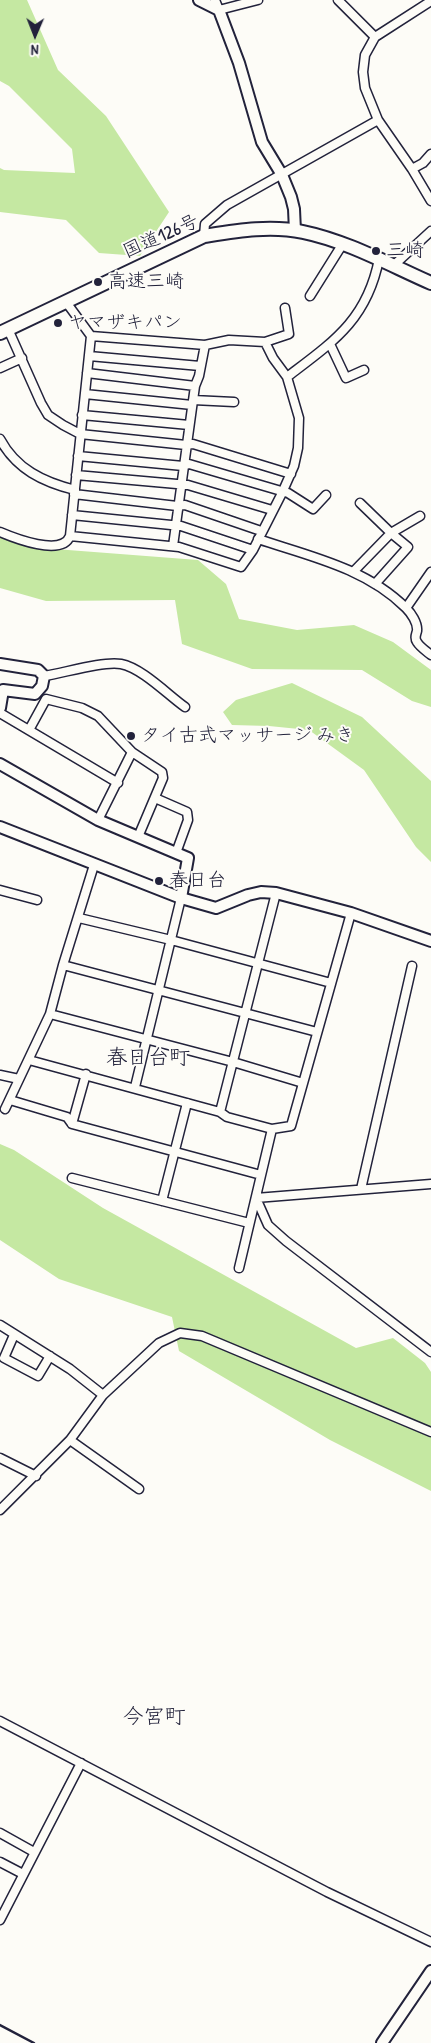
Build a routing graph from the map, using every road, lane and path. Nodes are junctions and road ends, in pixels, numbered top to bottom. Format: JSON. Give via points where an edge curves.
{"nodes":[{"id":1,"x":199,"y":0,"type":"edge"},
{"id":2,"x":215,"y":0,"type":"edge"},
{"id":3,"x":258,"y":0,"type":"edge"},
{"id":4,"x":338,"y":0,"type":"edge"},
{"id":5,"x":431,"y":1,"type":"edge"},
{"id":6,"x":219,"y":10,"type":"junction"},
{"id":7,"x":375,"y":37,"type":"junction"},
{"id":8,"x":378,"y":120,"type":"junction"},
{"id":9,"x":431,"y":154,"type":"edge"},
{"id":10,"x":412,"y":169,"type":"junction"},
{"id":11,"x":282,"y":175,"type":"junction"},
{"id":12,"x":431,"y":202,"type":"edge"},
{"id":13,"x":295,"y":231,"type":"junction"},
{"id":14,"x":431,"y":231,"type":"edge"},
{"id":15,"x":204,"y":236,"type":"junction"},
{"id":16,"x":342,"y":245,"type":"junction"},
{"id":17,"x":379,"y":259,"type":"junction"},
{"id":18,"x":393,"y":266,"type":"junction"},
{"id":19,"x":431,"y":283,"type":"edge"},
{"id":20,"x":310,"y":296,"type":"dead end"},
{"id":21,"x":66,"y":302,"type":"junction"},
{"id":22,"x":285,"y":308,"type":"dead end"},
{"id":23,"x":4,"y":331,"type":"edge"},
{"id":24,"x":91,"y":336,"type":"junction"},
{"id":25,"x":265,"y":342,"type":"junction"},
{"id":26,"x":330,"y":344,"type":"junction"},
{"id":27,"x":205,"y":345,"type":"junction"},
{"id":28,"x":89,"y":356,"type":"junction"},
{"id":29,"x":22,"y":358,"type":"junction"},
{"id":30,"x":200,"y":366,"type":"junction"},
{"id":31,"x":0,"y":368,"type":"edge"},
{"id":32,"x":364,"y":370,"type":"dead end"},
{"id":33,"x":87,"y":373,"type":"junction"},
{"id":34,"x":287,"y":377,"type":"junction"},
{"id":35,"x":195,"y":386,"type":"junction"},
{"id":36,"x":85,"y":394,"type":"junction"},
{"id":37,"x":234,"y":402,"type":"dead end"},
{"id":38,"x":193,"y":403,"type":"junction"},
{"id":39,"x":82,"y":415,"type":"junction"},
{"id":40,"x":189,"y":425,"type":"junction"},
{"id":41,"x":80,"y":434,"type":"junction"},
{"id":42,"x":0,"y":440,"type":"edge"},
{"id":43,"x":186,"y":445,"type":"junction"},
{"id":44,"x":3,"y":453,"type":"edge"},
{"id":45,"x":78,"y":456,"type":"junction"},
{"id":46,"x":183,"y":466,"type":"junction"},
{"id":47,"x":291,"y":474,"type":"junction"},
{"id":48,"x":76,"y":475,"type":"junction"},
{"id":49,"x":180,"y":484,"type":"junction"},
{"id":50,"x":74,"y":492,"type":"junction"},
{"id":51,"x":282,"y":493,"type":"junction"},
{"id":52,"x":326,"y":495,"type":"dead end"},
{"id":53,"x":360,"y":503,"type":"dead end"},
{"id":54,"x":177,"y":506,"type":"junction"},
{"id":55,"x":272,"y":510,"type":"junction"},
{"id":56,"x":72,"y":514,"type":"junction"},
{"id":57,"x":420,"y":516,"type":"dead end"},
{"id":58,"x":175,"y":526,"type":"junction"},
{"id":59,"x":262,"y":531,"type":"junction"},
{"id":60,"x":0,"y":532,"type":"edge"},
{"id":61,"x":391,"y":533,"type":"junction"},
{"id":62,"x":70,"y":536,"type":"junction"},
{"id":63,"x":258,"y":539,"type":"junction"},
{"id":64,"x":173,"y":546,"type":"junction"},
{"id":65,"x":254,"y":550,"type":"junction"},
{"id":66,"x":354,"y":571,"type":"junction"},
{"id":67,"x":431,"y":572,"type":"edge"},
{"id":68,"x":375,"y":584,"type":"junction"},
{"id":69,"x":406,"y":608,"type":"junction"},
{"id":70,"x":431,"y":654,"type":"edge"},
{"id":71,"x":0,"y":664,"type":"edge"},
{"id":72,"x":44,"y":676,"type":"junction"},
{"id":73,"x":0,"y":708,"type":"edge"},
{"id":74,"x":185,"y":708,"type":"dead end"},
{"id":75,"x":0,"y":712,"type":"edge"},
{"id":76,"x":30,"y":730,"type":"junction"},
{"id":77,"x":132,"y":752,"type":"junction"},
{"id":78,"x":0,"y":764,"type":"edge"},
{"id":79,"x":118,"y":783,"type":"junction"},
{"id":80,"x":155,"y":798,"type":"junction"},
{"id":81,"x":98,"y":820,"type":"junction"},
{"id":82,"x":0,"y":828,"type":"edge"},
{"id":83,"x":138,"y":837,"type":"junction"},
{"id":84,"x":176,"y":853,"type":"junction"},
{"id":85,"x":94,"y":865,"type":"junction"},
{"id":86,"x":0,"y":890,"type":"edge"},
{"id":87,"x":276,"y":894,"type":"junction"},
{"id":88,"x":181,"y":898,"type":"junction"},
{"id":89,"x":37,"y":900,"type":"dead end"},
{"id":90,"x":351,"y":913,"type":"junction"},
{"id":91,"x":79,"y":918,"type":"junction"},
{"id":92,"x":171,"y":940,"type":"junction"},
{"id":93,"x":431,"y":942,"type":"edge"},
{"id":94,"x":259,"y":963,"type":"junction"},
{"id":95,"x":63,"y":964,"type":"junction"},
{"id":96,"x":412,"y":966,"type":"dead end"},
{"id":97,"x":331,"y":982,"type":"junction"},
{"id":98,"x":158,"y":991,"type":"junction"},
{"id":99,"x":50,"y":1014,"type":"junction"},
{"id":100,"x":245,"y":1014,"type":"junction"},
{"id":101,"x":317,"y":1032,"type":"junction"},
{"id":102,"x":147,"y":1039,"type":"junction"},
{"id":103,"x":29,"y":1060,"type":"junction"},
{"id":104,"x":233,"y":1062,"type":"junction"},
{"id":105,"x":86,"y":1074,"type":"junction"},
{"id":106,"x":0,"y":1076,"type":"edge"},
{"id":107,"x":20,"y":1079,"type":"junction"},
{"id":108,"x":303,"y":1083,"type":"junction"},
{"id":109,"x":135,"y":1087,"type":"junction"},
{"id":110,"x":10,"y":1100,"type":"junction"},
{"id":111,"x":187,"y":1103,"type":"junction"},
{"id":112,"x":5,"y":1110,"type":"dead end"},
{"id":113,"x":220,"y":1112,"type":"junction"},
{"id":114,"x":72,"y":1124,"type":"junction"},
{"id":115,"x":272,"y":1129,"type":"junction"},
{"id":116,"x":175,"y":1151,"type":"junction"},
{"id":117,"x":261,"y":1175,"type":"junction"},
{"id":118,"x":72,"y":1178,"type":"dead end"},
{"id":119,"x":431,"y":1184,"type":"edge"},
{"id":120,"x":361,"y":1189,"type":"junction"},
{"id":121,"x":256,"y":1198,"type":"junction"},
{"id":122,"x":162,"y":1201,"type":"junction"},
{"id":123,"x":249,"y":1223,"type":"junction"},
{"id":124,"x":239,"y":1268,"type":"dead end"},
{"id":125,"x":0,"y":1326,"type":"edge"},
{"id":126,"x":14,"y":1335,"type":"junction"},
{"id":127,"x":431,"y":1352,"type":"edge"},
{"id":128,"x":50,"y":1356,"type":"junction"},
{"id":129,"x":104,"y":1395,"type":"junction"},
{"id":130,"x":431,"y":1432,"type":"edge"},
{"id":131,"x":70,"y":1440,"type":"junction"},
{"id":132,"x":0,"y":1458,"type":"edge"},
{"id":133,"x":36,"y":1476,"type":"junction"},
{"id":134,"x":139,"y":1489,"type":"dead end"},
{"id":135,"x":0,"y":1510,"type":"edge"},
{"id":136,"x":0,"y":1721,"type":"edge"},
{"id":137,"x":81,"y":1763,"type":"junction"},
{"id":138,"x":0,"y":1833,"type":"edge"},
{"id":139,"x":34,"y":1852,"type":"junction"},
{"id":140,"x":0,"y":1862,"type":"edge"},
{"id":141,"x":23,"y":1874,"type":"junction"},
{"id":142,"x":0,"y":1920,"type":"edge"},
{"id":143,"x":431,"y":1942,"type":"edge"},
{"id":144,"x":431,"y":1971,"type":"edge"},
{"id":145,"x":421,"y":1987,"type":"junction"},
{"id":146,"x":431,"y":1992,"type":"edge"},
{"id":147,"x":382,"y":2043,"type":"edge"}],
"edges":[{"from":1,"to":6,"type":"street"},
{"from":2,"to":6,"type":"street"},
{"from":3,"to":6,"type":"street"},
{"from":4,"to":7,"type":"street"},
{"from":5,"to":7,"type":"street"},
{"from":6,"to":11,"type":"street","via":[[239,63],[262,142]]},
{"from":7,"to":8,"type":"street","via":[[365,54],[363,72],[365,88]]},
{"from":8,"to":10,"type":"street"},
{"from":8,"to":11,"type":"street"},
{"from":9,"to":10,"type":"street"},
{"from":10,"to":12,"type":"street"},
{"from":11,"to":13,"type":"street","via":[[294,209]]},
{"from":11,"to":15,"type":"street","via":[[227,205],[205,224]]},
{"from":13,"to":15,"type":"highway","name":"国道126号","via":[[238,230]]},
{"from":13,"to":16,"type":"highway","name":"国道126号"},
{"from":14,"to":18,"type":"street"},
{"from":15,"to":21,"type":"highway","name":"国道126号"},
{"from":16,"to":17,"type":"highway","name":"国道126号"},
{"from":16,"to":20,"type":"street"},
{"from":17,"to":18,"type":"highway","name":"国道126号"},
{"from":17,"to":26,"type":"street","via":[[366,299],[344,331]]},
{"from":18,"to":19,"type":"highway","name":"国道126号"},
{"from":21,"to":23,"type":"highway","name":"国道126号"},
{"from":21,"to":24,"type":"street"},
{"from":22,"to":25,"type":"street","via":[[290,334]]},
{"from":23,"to":29,"type":"street"},
{"from":24,"to":27,"type":"street"},
{"from":24,"to":28,"type":"street"},
{"from":25,"to":27,"type":"street","via":[[229,340]]},
{"from":25,"to":34,"type":"street"},
{"from":26,"to":32,"type":"street","via":[[346,378]]},
{"from":26,"to":34,"type":"street"},
{"from":27,"to":30,"type":"street"},
{"from":28,"to":30,"type":"street"},
{"from":28,"to":33,"type":"street"},
{"from":29,"to":31,"type":"street"},
{"from":29,"to":41,"type":"street","via":[[48,416]]},
{"from":30,"to":35,"type":"street"},
{"from":33,"to":35,"type":"street"},
{"from":33,"to":36,"type":"street"},
{"from":34,"to":47,"type":"street","via":[[299,418],[298,448]]},
{"from":35,"to":38,"type":"street"},
{"from":36,"to":38,"type":"street"},
{"from":36,"to":39,"type":"street"},
{"from":37,"to":38,"type":"street"},
{"from":38,"to":40,"type":"street"},
{"from":39,"to":40,"type":"street"},
{"from":39,"to":41,"type":"street"},
{"from":40,"to":43,"type":"street"},
{"from":41,"to":43,"type":"street"},
{"from":41,"to":45,"type":"street"},
{"from":42,"to":44,"type":"street"},
{"from":43,"to":46,"type":"street"},
{"from":43,"to":47,"type":"street","via":[[193,444]]},
{"from":44,"to":50,"type":"street","via":[[29,472]]},
{"from":45,"to":46,"type":"street"},
{"from":45,"to":48,"type":"street"},
{"from":46,"to":49,"type":"street"},
{"from":46,"to":51,"type":"street","via":[[189,464]]},
{"from":47,"to":51,"type":"street"},
{"from":48,"to":49,"type":"street"},
{"from":48,"to":50,"type":"street"},
{"from":49,"to":54,"type":"street"},
{"from":49,"to":55,"type":"street"},
{"from":50,"to":54,"type":"street"},
{"from":50,"to":56,"type":"street"},
{"from":51,"to":52,"type":"street","via":[[288,493],[313,509]]},
{"from":51,"to":55,"type":"street"},
{"from":53,"to":61,"type":"street"},
{"from":54,"to":58,"type":"street"},
{"from":54,"to":59,"type":"street","via":[[185,505]]},
{"from":55,"to":59,"type":"street"},
{"from":56,"to":58,"type":"street"},
{"from":56,"to":62,"type":"street"},
{"from":57,"to":61,"type":"street"},
{"from":58,"to":64,"type":"street"},
{"from":58,"to":65,"type":"street"},
{"from":59,"to":63,"type":"street"},
{"from":60,"to":62,"type":"street","via":[[48,546],[61,544]]},
{"from":61,"to":66,"type":"street"},
{"from":61,"to":68,"type":"street","via":[[408,547]]},
{"from":62,"to":64,"type":"street"},
{"from":63,"to":65,"type":"street"},
{"from":63,"to":66,"type":"street"},
{"from":64,"to":65,"type":"street","via":[[240,567]]},
{"from":66,"to":68,"type":"street"},
{"from":67,"to":69,"type":"street"},
{"from":68,"to":69,"type":"street"},
{"from":69,"to":70,"type":"street","via":[[414,620],[416,641]]},
{"from":71,"to":72,"type":"street","via":[[38,670]]},
{"from":72,"to":73,"type":"street","via":[[36,694],[3,690]]},
{"from":72,"to":74,"type":"street","via":[[121,664],[142,674]]},
{"from":75,"to":76,"type":"street"},
{"from":76,"to":77,"type":"street","via":[[46,700],[82,708],[98,716]]},
{"from":76,"to":79,"type":"street"},
{"from":77,"to":79,"type":"street"},
{"from":77,"to":80,"type":"street","via":[[162,772],[163,778]]},
{"from":78,"to":81,"type":"street"},
{"from":79,"to":81,"type":"street"},
{"from":80,"to":83,"type":"street"},
{"from":80,"to":84,"type":"street","via":[[187,812],[188,820]]},
{"from":81,"to":83,"type":"street"},
{"from":82,"to":85,"type":"street"},
{"from":83,"to":84,"type":"street"},
{"from":84,"to":88,"type":"street","via":[[188,858]]},
{"from":85,"to":88,"type":"street"},
{"from":85,"to":91,"type":"street"},
{"from":86,"to":89,"type":"street"},
{"from":87,"to":88,"type":"street","via":[[261,892],[216,908]]},
{"from":87,"to":90,"type":"street"},
{"from":87,"to":94,"type":"street"},
{"from":88,"to":92,"type":"street"},
{"from":90,"to":93,"type":"street"},
{"from":90,"to":97,"type":"street"},
{"from":91,"to":92,"type":"street"},
{"from":91,"to":95,"type":"street"},
{"from":92,"to":94,"type":"street"},
{"from":92,"to":98,"type":"street"},
{"from":94,"to":97,"type":"street"},
{"from":94,"to":100,"type":"street"},
{"from":95,"to":98,"type":"street"},
{"from":95,"to":99,"type":"street"},
{"from":96,"to":120,"type":"street"},
{"from":97,"to":101,"type":"street"},
{"from":98,"to":100,"type":"street"},
{"from":98,"to":102,"type":"street"},
{"from":99,"to":102,"type":"street"},
{"from":99,"to":103,"type":"street"},
{"from":100,"to":101,"type":"street"},
{"from":100,"to":104,"type":"street"},
{"from":101,"to":108,"type":"street"},
{"from":102,"to":104,"type":"street"},
{"from":102,"to":109,"type":"street"},
{"from":103,"to":105,"type":"street"},
{"from":103,"to":107,"type":"street"},
{"from":104,"to":108,"type":"street"},
{"from":104,"to":113,"type":"street"},
{"from":105,"to":109,"type":"street"},
{"from":105,"to":114,"type":"street"},
{"from":106,"to":107,"type":"street"},
{"from":107,"to":110,"type":"street"},
{"from":108,"to":115,"type":"street","via":[[292,1126]]},
{"from":109,"to":111,"type":"street"},
{"from":110,"to":112,"type":"street"},
{"from":110,"to":114,"type":"street","via":[[66,1118]]},
{"from":111,"to":113,"type":"street"},
{"from":111,"to":116,"type":"street"},
{"from":113,"to":115,"type":"street"},
{"from":114,"to":116,"type":"street"},
{"from":115,"to":117,"type":"street"},
{"from":116,"to":117,"type":"street"},
{"from":116,"to":122,"type":"street"},
{"from":117,"to":121,"type":"street"},
{"from":118,"to":122,"type":"street"},
{"from":119,"to":120,"type":"street"},
{"from":120,"to":121,"type":"street"},
{"from":121,"to":123,"type":"street"},
{"from":121,"to":127,"type":"street","via":[[268,1225],[286,1241]]},
{"from":122,"to":123,"type":"street"},
{"from":123,"to":124,"type":"street"},
{"from":125,"to":126,"type":"street"},
{"from":126,"to":128,"type":"street"},
{"from":126,"to":128,"type":"street","via":[[4,1358],[38,1376]]},
{"from":128,"to":129,"type":"street"},
{"from":129,"to":130,"type":"street","via":[[158,1343],[180,1333],[202,1336]]},
{"from":129,"to":131,"type":"street"},
{"from":131,"to":133,"type":"street"},
{"from":131,"to":134,"type":"street"},
{"from":132,"to":133,"type":"street"},
{"from":133,"to":135,"type":"street"},
{"from":136,"to":137,"type":"street"},
{"from":137,"to":139,"type":"street"},
{"from":137,"to":143,"type":"street","via":[[327,1892]]},
{"from":138,"to":139,"type":"street"},
{"from":139,"to":141,"type":"street"},
{"from":140,"to":141,"type":"street"},
{"from":141,"to":142,"type":"street"},
{"from":144,"to":145,"type":"street"},
{"from":145,"to":146,"type":"street"},
{"from":145,"to":147,"type":"street"}]}
